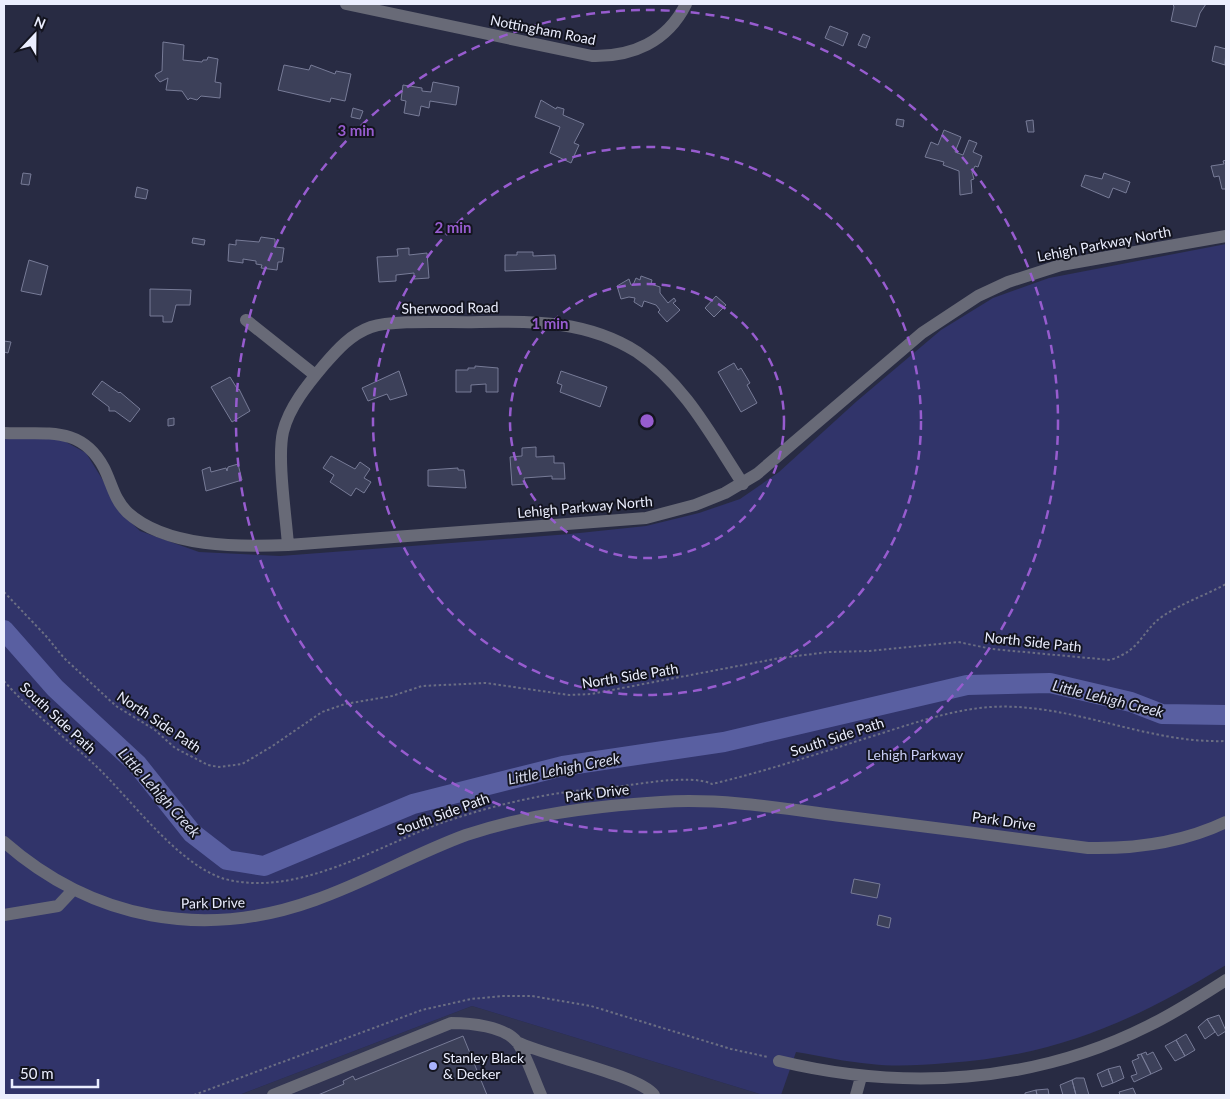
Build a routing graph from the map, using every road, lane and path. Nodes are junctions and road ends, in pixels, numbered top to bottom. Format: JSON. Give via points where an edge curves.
{"nodes":[{"id":1,"x":346,"y":4,"type":"edge"},
{"id":2,"x":686,"y":4,"type":"edge"},
{"id":3,"x":1226,"y":236,"type":"edge"},
{"id":4,"x":246,"y":320,"type":"dead end"},
{"id":5,"x":315,"y":376,"type":"junction"},
{"id":6,"x":4,"y":433,"type":"edge"},
{"id":7,"x":743,"y":484,"type":"junction"},
{"id":8,"x":288,"y":545,"type":"junction"},
{"id":9,"x":1226,"y":584,"type":"edge"},
{"id":10,"x":4,"y":592,"type":"edge"},
{"id":11,"x":4,"y":681,"type":"edge"},
{"id":12,"x":1226,"y":741,"type":"edge"},
{"id":13,"x":1226,"y":822,"type":"edge"},
{"id":14,"x":4,"y":842,"type":"edge"},
{"id":15,"x":73,"y":890,"type":"junction"},
{"id":16,"x":4,"y":915,"type":"edge"},
{"id":17,"x":1226,"y":980,"type":"edge"},
{"id":18,"x":517,"y":1042,"type":"junction"},
{"id":19,"x":779,"y":1061,"type":"dead end"},
{"id":20,"x":861,"y":1077,"type":"junction"},
{"id":21,"x":273,"y":1095,"type":"edge"},
{"id":22,"x":541,"y":1095,"type":"edge"},
{"id":23,"x":654,"y":1095,"type":"edge"},
{"id":24,"x":856,"y":1095,"type":"edge"}],
"edges":[{"from":1,"to":2,"type":"street","name":"Nottingham Road","via":[[592,56],[614,56],[654,41],[677,19]]},
{"from":3,"to":7,"type":"street","name":"Lehigh Parkway North","via":[[1061,265],[978,296],[922,333]]},
{"from":4,"to":5,"type":"street"},
{"from":5,"to":7,"type":"street","name":"Sherwood Road","via":[[350,338],[384,324],[538,321],[579,327],[624,345],[669,378],[683,393]]},
{"from":5,"to":8,"type":"street","name":"Sherwood Road","via":[[288,418],[283,433]]},
{"from":6,"to":8,"type":"street","name":"Lehigh Parkway North","via":[[53,432],[78,441],[98,458],[118,501],[127,511],[137,520],[161,530],[203,542],[240,546]]},
{"from":7,"to":8,"type":"street","name":"Lehigh Parkway North","via":[[695,505],[646,518]]},
{"from":9,"to":10,"type":"path","name":"North Side Path","via":[[1162,617],[1136,647],[1124,656],[1110,660],[992,649],[958,642],[780,658],[591,694],[569,695],[486,683],[422,686],[392,696],[334,707],[242,764],[219,767],[182,752],[155,730],[116,706],[64,658]]},
{"from":11,"to":12,"type":"path","name":"South Side Path","via":[[187,857],[224,879],[251,882],[293,880],[336,867],[443,823],[536,796],[658,782],[704,779],[712,784],[794,762],[918,722],[991,707],[1036,708],[1187,741]]},
{"from":13,"to":15,"type":"street","name":"Park Drive","via":[[1160,844],[1104,848],[744,803],[663,802],[531,817],[498,825],[433,848],[317,900],[252,918],[206,921],[160,917],[123,909]]},
{"from":14,"to":15,"type":"street","name":"Park Drive","via":[[46,875]]},
{"from":15,"to":16,"type":"street","via":[[58,906]]},
{"from":17,"to":20,"type":"street","via":[[1147,1026],[1086,1052],[1055,1061],[951,1079]]},
{"from":18,"to":21,"type":"street","via":[[498,1030],[474,1023],[451,1023]]},
{"from":18,"to":22,"type":"street"},
{"from":18,"to":23,"type":"street","via":[[534,1051],[608,1072]]},
{"from":19,"to":20,"type":"street"},
{"from":20,"to":24,"type":"street"}]}
